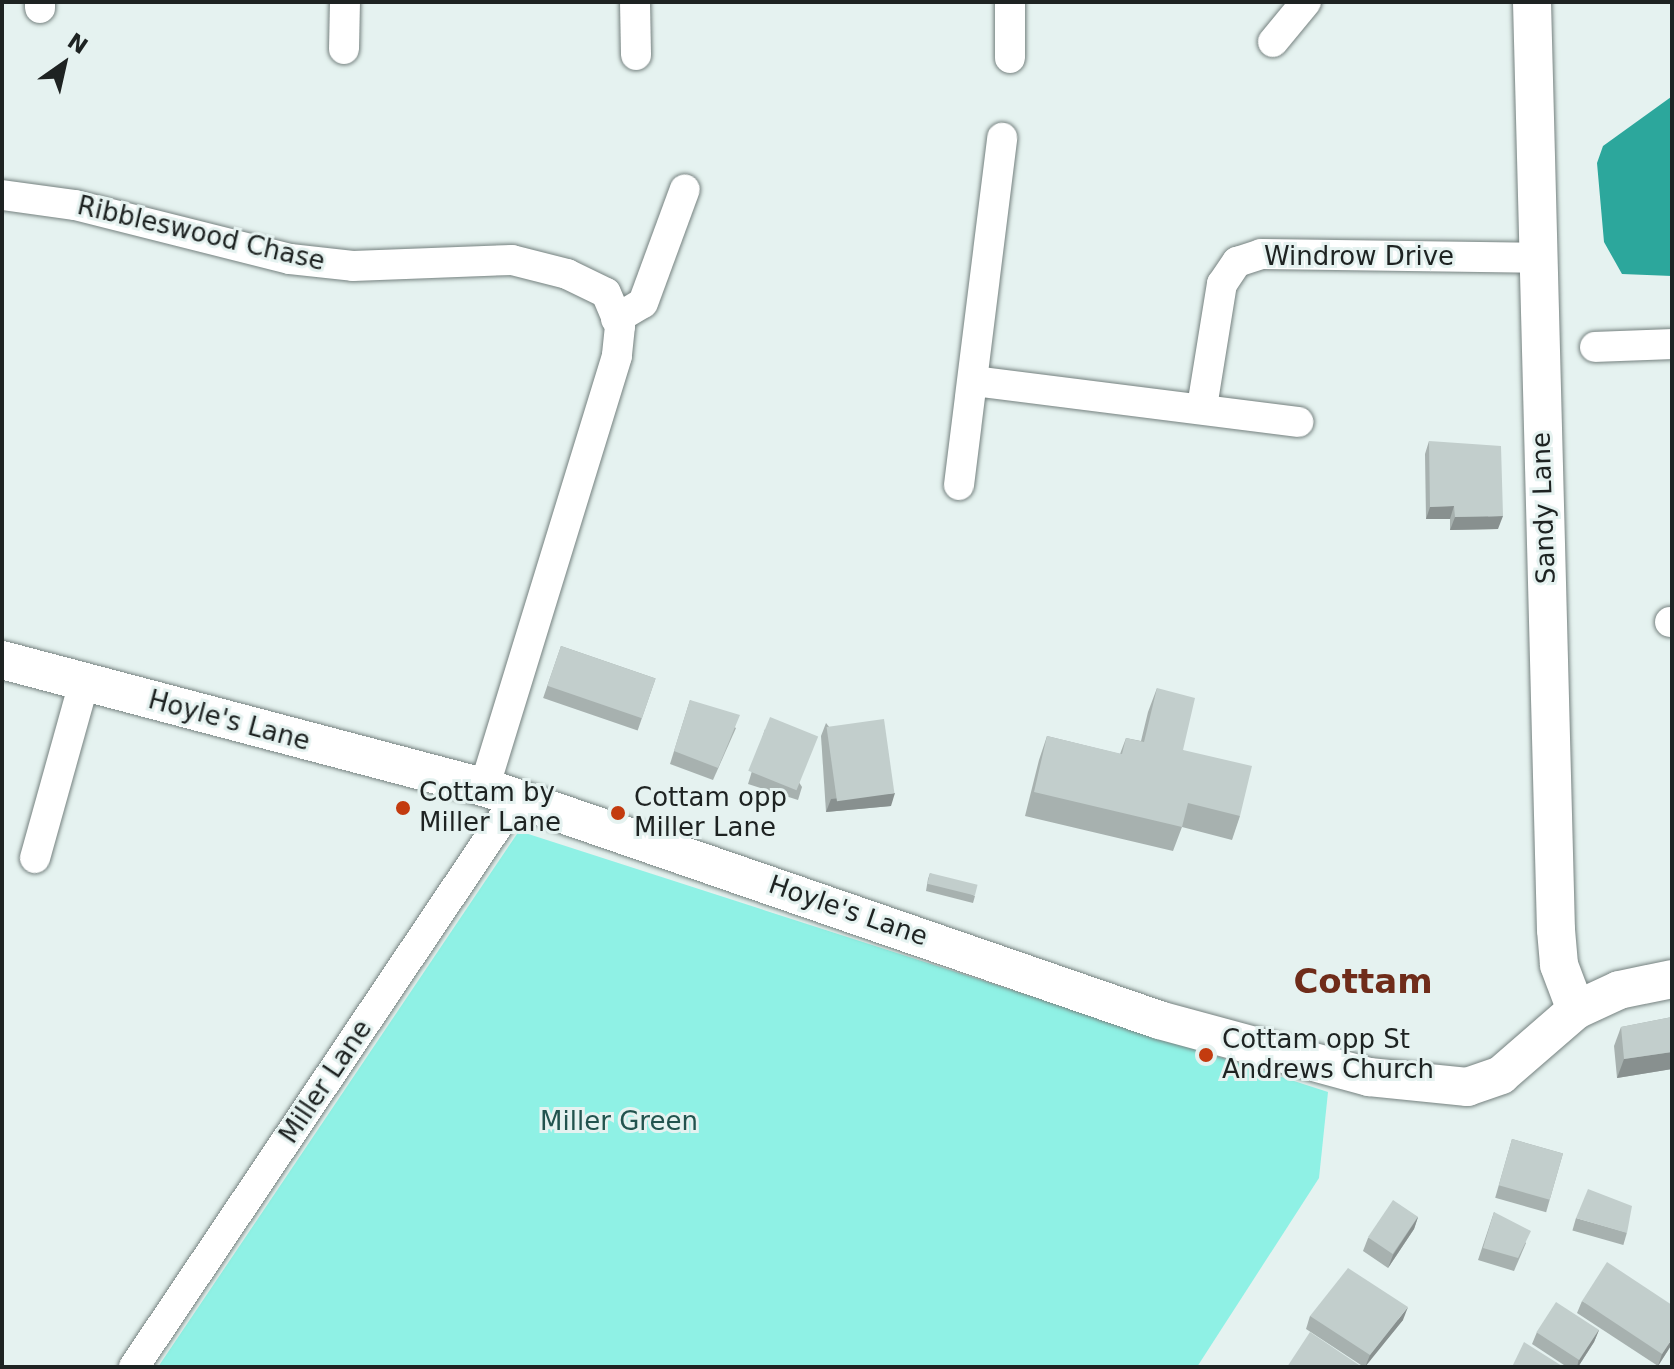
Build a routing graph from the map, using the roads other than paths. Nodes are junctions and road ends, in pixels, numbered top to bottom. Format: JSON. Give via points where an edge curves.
{"nodes":[{"id":1,"x":345,"y":2,"type":"edge"},
{"id":2,"x":635,"y":2,"type":"edge"},
{"id":3,"x":1010,"y":2,"type":"edge"},
{"id":4,"x":1306,"y":2,"type":"edge"},
{"id":5,"x":1532,"y":2,"type":"edge"},
{"id":6,"x":1273,"y":42,"type":"dead end"},
{"id":7,"x":344,"y":49,"type":"dead end"},
{"id":8,"x":636,"y":55,"type":"dead end"},
{"id":9,"x":1010,"y":58,"type":"dead end"},
{"id":10,"x":1002,"y":138,"type":"dead end"},
{"id":11,"x":685,"y":189,"type":"dead end"},
{"id":12,"x":2,"y":195,"type":"edge"},
{"id":13,"x":1537,"y":258,"type":"junction"},
{"id":14,"x":616,"y":319,"type":"junction"},
{"id":15,"x":1672,"y":344,"type":"edge"},
{"id":16,"x":1595,"y":347,"type":"dead end"},
{"id":17,"x":974,"y":381,"type":"junction"},
{"id":18,"x":1202,"y":407,"type":"junction"},
{"id":19,"x":1298,"y":422,"type":"dead end"},
{"id":20,"x":959,"y":485,"type":"dead end"},
{"id":21,"x":2,"y":660,"type":"edge"},
{"id":22,"x":84,"y":683,"type":"junction"},
{"id":23,"x":501,"y":792,"type":"junction"},
{"id":24,"x":35,"y":858,"type":"dead end"},
{"id":25,"x":1672,"y":979,"type":"edge"},
{"id":26,"x":1576,"y":1010,"type":"junction"},
{"id":27,"x":134,"y":1367,"type":"edge"}],
"edges":[{"from":1,"to":7,"type":"street"},
{"from":2,"to":8,"type":"street"},
{"from":3,"to":9,"type":"street"},
{"from":4,"to":6,"type":"street"},
{"from":5,"to":13,"type":"street","name":"Sandy Lane"},
{"from":10,"to":17,"type":"street"},
{"from":11,"to":14,"type":"street","via":[[643,303]]},
{"from":12,"to":14,"type":"street","name":"Ribbleswood Chase","via":[[75,205],[290,259],[353,266],[512,260],[567,274],[606,293]]},
{"from":13,"to":18,"type":"street","name":"Windrow Drive","via":[[1261,254],[1237,262],[1222,284]]},
{"from":13,"to":26,"type":"street","name":"Sandy Lane","via":[[1556,930],[1559,965]]},
{"from":14,"to":23,"type":"street","via":[[617,356]]},
{"from":15,"to":16,"type":"street"},
{"from":17,"to":18,"type":"street"},
{"from":17,"to":20,"type":"street"},
{"from":18,"to":19,"type":"street"},
{"from":21,"to":22,"type":"street","name":"Hoyle's Lane"},
{"from":22,"to":23,"type":"street","name":"Hoyle's Lane"},
{"from":22,"to":24,"type":"street"},
{"from":23,"to":26,"type":"street","name":"Hoyle's Lane","via":[[1159,1020],[1369,1077],[1467,1087],[1501,1075]]},
{"from":23,"to":27,"type":"street","name":"Miller Lane"},
{"from":25,"to":26,"type":"street","name":"Hoyle's Lane","via":[[1619,990]]}]}
